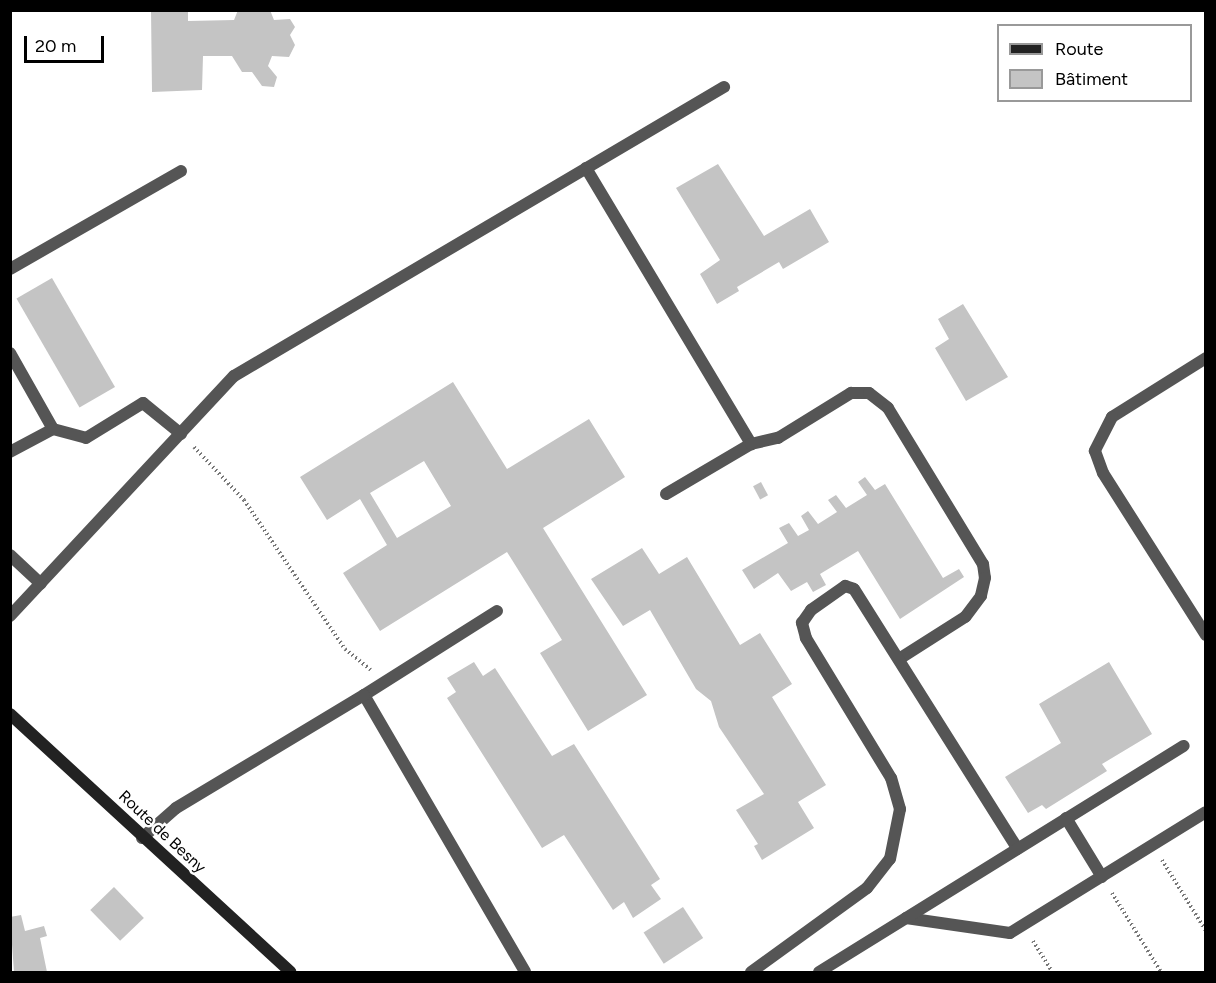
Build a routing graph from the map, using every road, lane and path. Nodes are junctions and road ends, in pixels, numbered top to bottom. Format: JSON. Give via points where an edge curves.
{"nodes":[{"id":1,"x":724,"y":87,"type":"dead end"},
{"id":2,"x":586,"y":168,"type":"junction"},
{"id":3,"x":181,"y":171,"type":"dead end"},
{"id":4,"x":10,"y":269,"type":"edge"},
{"id":5,"x":10,"y":353,"type":"edge"},
{"id":6,"x":1206,"y":358,"type":"edge"},
{"id":7,"x":54,"y":429,"type":"junction"},
{"id":8,"x":181,"y":434,"type":"junction"},
{"id":9,"x":751,"y":444,"type":"junction"},
{"id":10,"x":10,"y":452,"type":"edge"},
{"id":11,"x":666,"y":494,"type":"dead end"},
{"id":12,"x":10,"y":555,"type":"edge"},
{"id":13,"x":41,"y":584,"type":"junction"},
{"id":14,"x":497,"y":611,"type":"dead end"},
{"id":15,"x":10,"y":616,"type":"edge"},
{"id":16,"x":1206,"y":635,"type":"edge"},
{"id":17,"x":898,"y":659,"type":"junction"},
{"id":18,"x":385,"y":681,"type":"junction"},
{"id":19,"x":364,"y":694,"type":"junction"},
{"id":20,"x":10,"y":714,"type":"edge"},
{"id":21,"x":1184,"y":746,"type":"dead end"},
{"id":22,"x":1206,"y":812,"type":"edge"},
{"id":23,"x":1066,"y":818,"type":"junction"},
{"id":24,"x":142,"y":838,"type":"junction"},
{"id":25,"x":1153,"y":845,"type":"junction"},
{"id":26,"x":1018,"y":849,"type":"junction"},
{"id":27,"x":1102,"y":877,"type":"junction"},
{"id":28,"x":906,"y":918,"type":"junction"},
{"id":29,"x":1023,"y":925,"type":"junction"},
{"id":30,"x":1206,"y":931,"type":"edge"},
{"id":31,"x":291,"y":972,"type":"edge"},
{"id":32,"x":525,"y":972,"type":"edge"},
{"id":33,"x":752,"y":972,"type":"edge"},
{"id":34,"x":819,"y":972,"type":"edge"},
{"id":35,"x":1052,"y":972,"type":"edge"},
{"id":36,"x":1161,"y":972,"type":"edge"}],
"edges":[{"from":1,"to":2,"type":"lane"},
{"from":2,"to":8,"type":"lane","via":[[234,376]]},
{"from":2,"to":9,"type":"lane"},
{"from":3,"to":4,"type":"lane"},
{"from":5,"to":7,"type":"lane"},
{"from":6,"to":16,"type":"lane","via":[[1112,417],[1095,451],[1103,473]]},
{"from":7,"to":8,"type":"lane","via":[[86,438],[143,403]]},
{"from":7,"to":10,"type":"lane"},
{"from":8,"to":13,"type":"lane"},
{"from":8,"to":18,"type":"path","via":[[244,500],[345,649]]},
{"from":9,"to":11,"type":"lane"},
{"from":9,"to":17,"type":"lane","via":[[778,438],[851,393],[868,393],[888,408],[983,564],[985,578],[981,596],[965,617]]},
{"from":12,"to":13,"type":"lane"},
{"from":13,"to":15,"type":"lane"},
{"from":14,"to":18,"type":"lane"},
{"from":17,"to":26,"type":"lane"},
{"from":17,"to":33,"type":"lane","via":[[854,589],[846,586],[811,609],[802,623],[806,638],[891,778],[900,809],[890,859],[867,888]]},
{"from":18,"to":19,"type":"lane"},
{"from":19,"to":24,"type":"lane","via":[[176,808]]},
{"from":19,"to":32,"type":"lane"},
{"from":20,"to":24,"type":"main road","name":"Route de Besny"},
{"from":21,"to":23,"type":"lane"},
{"from":22,"to":25,"type":"lane"},
{"from":23,"to":26,"type":"lane"},
{"from":23,"to":27,"type":"lane"},
{"from":24,"to":31,"type":"main road","name":"Route de Besny"},
{"from":25,"to":27,"type":"lane"},
{"from":25,"to":30,"type":"path"},
{"from":26,"to":28,"type":"lane"},
{"from":27,"to":29,"type":"lane"},
{"from":27,"to":36,"type":"path"},
{"from":28,"to":29,"type":"lane","via":[[1010,933]]},
{"from":28,"to":34,"type":"lane"},
{"from":29,"to":35,"type":"path"}]}
